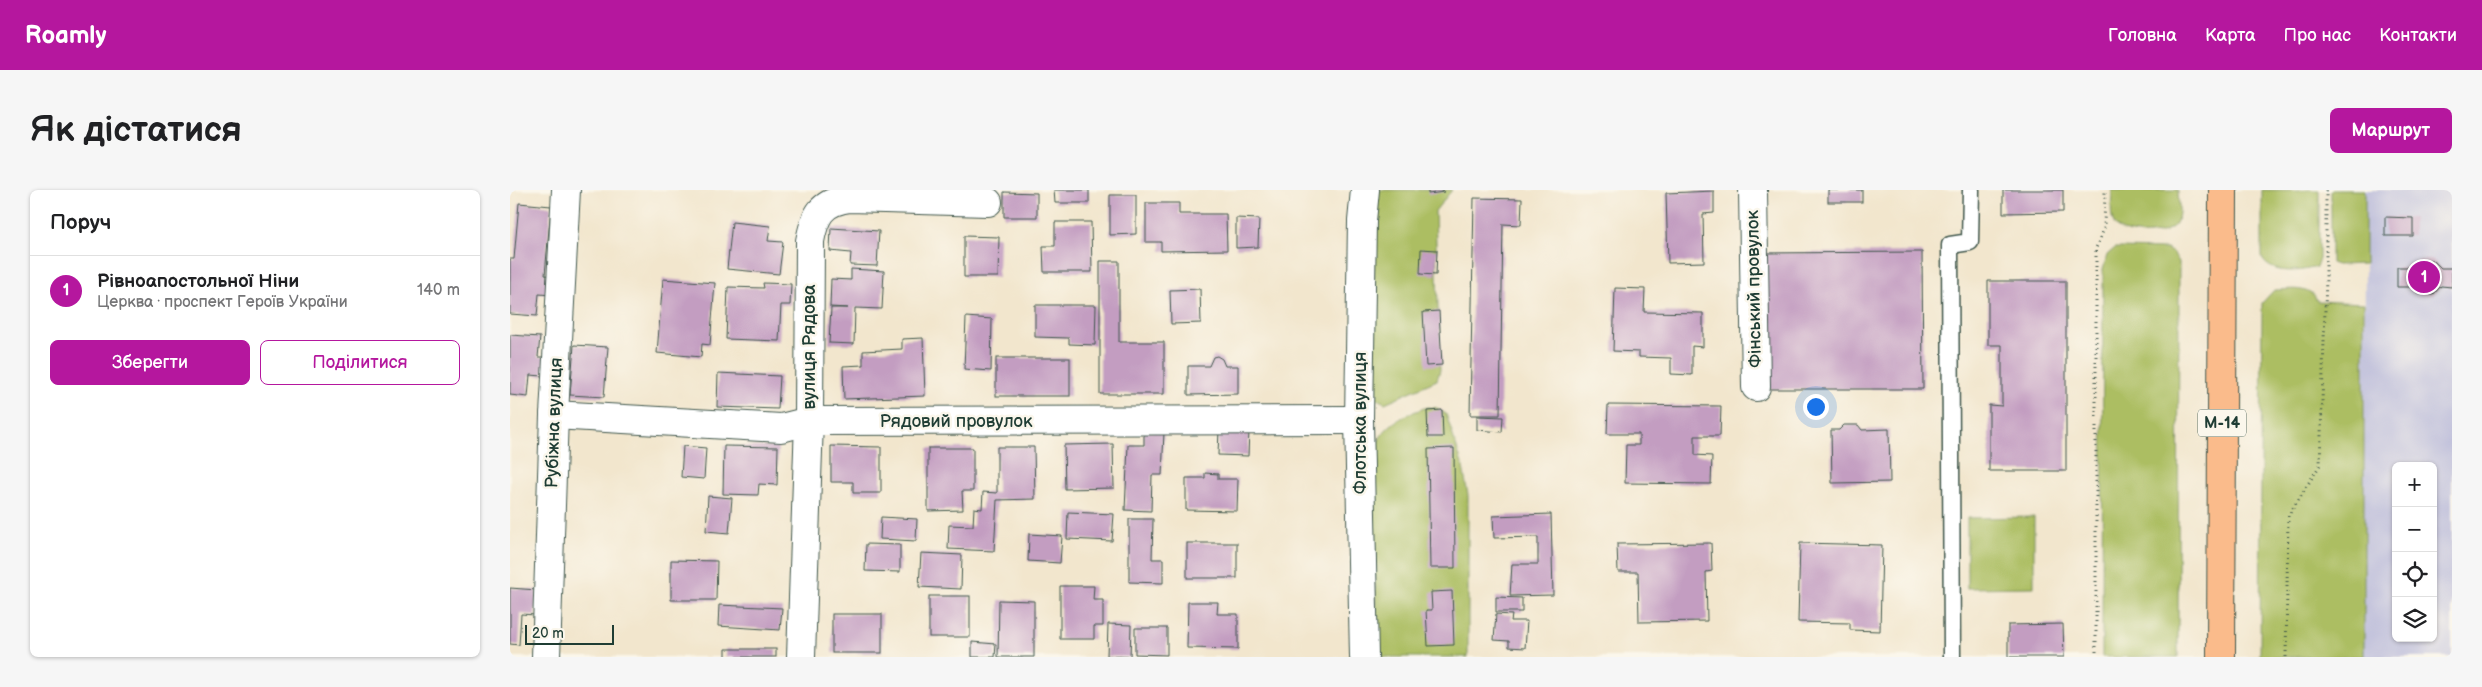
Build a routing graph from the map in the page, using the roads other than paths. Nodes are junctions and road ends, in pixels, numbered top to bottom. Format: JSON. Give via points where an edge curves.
{"nodes":[{"id":1,"x":566,"y":190,"type":"edge"},
{"id":2,"x":1365,"y":190,"type":"edge"},
{"id":3,"x":1753,"y":190,"type":"edge"},
{"id":4,"x":1971,"y":190,"type":"edge"},
{"id":5,"x":2223,"y":190,"type":"edge"},
{"id":6,"x":988,"y":202,"type":"dead end"},
{"id":7,"x":1756,"y":387,"type":"dead end"},
{"id":8,"x":554,"y":415,"type":"junction"},
{"id":9,"x":1359,"y":420,"type":"junction"},
{"id":10,"x":809,"y":421,"type":"junction"},
{"id":11,"x":546,"y":657,"type":"edge"},
{"id":12,"x":801,"y":657,"type":"edge"},
{"id":13,"x":1364,"y":657,"type":"edge"},
{"id":14,"x":1952,"y":657,"type":"edge"},
{"id":15,"x":2221,"y":657,"type":"edge"}],
"edges":[{"from":1,"to":8,"type":"street","name":"Рубіжна вулиця"},
{"from":2,"to":9,"type":"street","name":"Флотська вулиця"},
{"from":3,"to":7,"type":"street","name":"Фінський провулок"},
{"from":4,"to":14,"type":"lane","via":[[1970,242],[1950,245]]},
{"from":5,"to":15,"type":"highway","number":"М-14"},
{"from":6,"to":10,"type":"street","name":"вулиця Рядова","via":[[850,198],[835,200],[822,209],[813,223],[810,242]]},
{"from":8,"to":10,"type":"street","name":"Рядовий провулок","via":[[780,428]]},
{"from":8,"to":11,"type":"street","name":"Рубіжна вулиця"},
{"from":9,"to":10,"type":"street","name":"Рядовий провулок"},
{"from":9,"to":13,"type":"street","name":"Флотська вулиця"},
{"from":10,"to":12,"type":"street","name":"вулиця Рядова"}]}
